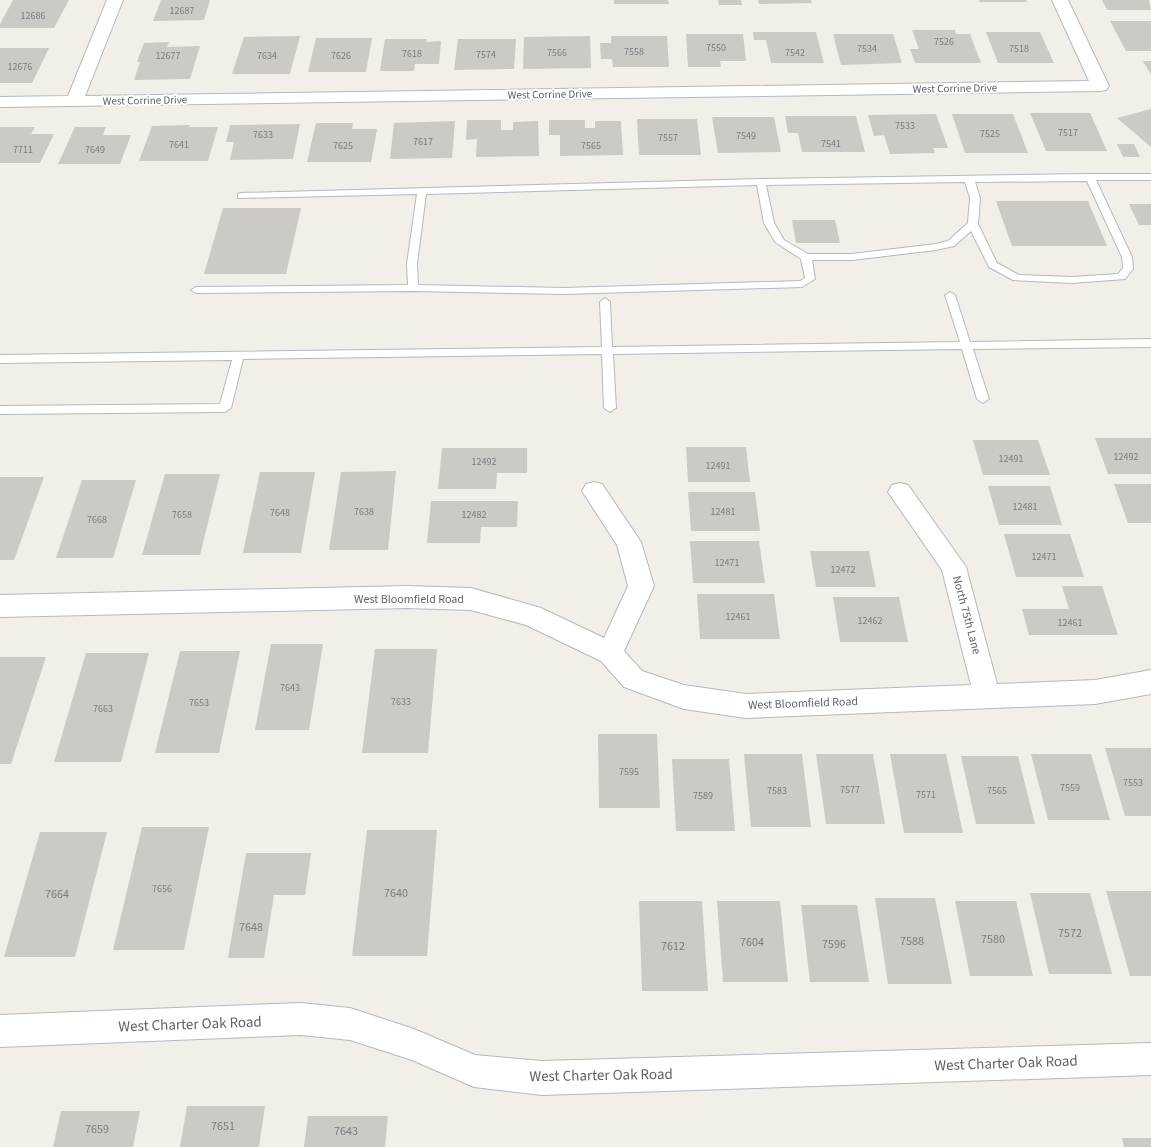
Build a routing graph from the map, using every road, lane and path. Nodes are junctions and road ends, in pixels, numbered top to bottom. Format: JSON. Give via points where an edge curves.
{"nodes":[{"id":1,"x":115,"y":0,"type":"edge"},
{"id":2,"x":1060,"y":0,"type":"edge"},
{"id":3,"x":0,"y":102,"type":"edge"},
{"id":4,"x":74,"y":102,"type":"junction"},
{"id":5,"x":1090,"y":176,"type":"junction"},
{"id":6,"x":1151,"y":176,"type":"edge"},
{"id":7,"x":969,"y":180,"type":"junction"},
{"id":8,"x":761,"y":182,"type":"junction"},
{"id":9,"x":422,"y":191,"type":"junction"},
{"id":10,"x":241,"y":196,"type":"dead end"},
{"id":11,"x":973,"y":224,"type":"junction"},
{"id":12,"x":806,"y":257,"type":"junction"},
{"id":13,"x":413,"y":288,"type":"junction"},
{"id":14,"x":196,"y":290,"type":"dead end"},
{"id":15,"x":950,"y":296,"type":"dead end"},
{"id":16,"x":605,"y":302,"type":"dead end"},
{"id":17,"x":1151,"y":342,"type":"edge"},
{"id":18,"x":966,"y":345,"type":"junction"},
{"id":19,"x":607,"y":350,"type":"junction"},
{"id":20,"x":238,"y":356,"type":"junction"},
{"id":21,"x":0,"y":359,"type":"edge"},
{"id":22,"x":983,"y":399,"type":"dead end"},
{"id":23,"x":610,"y":408,"type":"dead end"},
{"id":24,"x":0,"y":410,"type":"edge"},
{"id":25,"x":594,"y":491,"type":"dead end"},
{"id":26,"x":900,"y":492,"type":"dead end"},
{"id":27,"x":0,"y":606,"type":"edge"},
{"id":28,"x":610,"y":653,"type":"junction"},
{"id":29,"x":1151,"y":682,"type":"edge"},
{"id":30,"x":988,"y":696,"type":"junction"},
{"id":31,"x":0,"y":1031,"type":"edge"},
{"id":32,"x":1151,"y":1059,"type":"edge"}],
"edges":[{"from":1,"to":4,"type":"street"},
{"from":2,"to":4,"type":"street","name":"West Corrine Drive","via":[[1100,86]]},
{"from":3,"to":4,"type":"street","name":"West Corrine Drive"},
{"from":5,"to":6,"type":"lane"},
{"from":5,"to":7,"type":"lane"},
{"from":5,"to":11,"type":"lane","via":[[1127,257],[1128,269],[1120,277],[1072,280],[1017,278],[994,265]]},
{"from":7,"to":8,"type":"lane"},
{"from":7,"to":11,"type":"lane","via":[[975,198]]},
{"from":8,"to":9,"type":"lane"},
{"from":8,"to":12,"type":"lane","via":[[769,222],[780,242]]},
{"from":9,"to":10,"type":"lane"},
{"from":9,"to":13,"type":"lane","via":[[412,264]]},
{"from":11,"to":12,"type":"lane","via":[[951,244],[936,247],[852,257]]},
{"from":12,"to":13,"type":"lane","via":[[810,279],[802,284],[564,290]]},
{"from":13,"to":14,"type":"lane"},
{"from":15,"to":18,"type":"lane"},
{"from":16,"to":19,"type":"lane"},
{"from":17,"to":18,"type":"lane"},
{"from":18,"to":19,"type":"lane"},
{"from":18,"to":22,"type":"lane"},
{"from":19,"to":20,"type":"lane"},
{"from":19,"to":23,"type":"lane"},
{"from":20,"to":21,"type":"lane"},
{"from":20,"to":24,"type":"lane","via":[[225,408]]},
{"from":25,"to":28,"type":"street","via":[[629,542],[641,586]]},
{"from":26,"to":30,"type":"street","name":"North 75th Lane","via":[[954,567]]},
{"from":27,"to":28,"type":"street","name":"West Bloomfield Road","via":[[407,597],[471,600],[532,616]]},
{"from":28,"to":30,"type":"street","name":"West Bloomfield Road","via":[[633,679],[684,697],[746,706]]},
{"from":29,"to":30,"type":"street","name":"West Bloomfield Road","via":[[1095,692]]},
{"from":31,"to":32,"type":"street","name":"West Charter Oak Road","via":[[301,1019],[350,1024],[414,1045],[474,1072],[542,1078]]}]}
